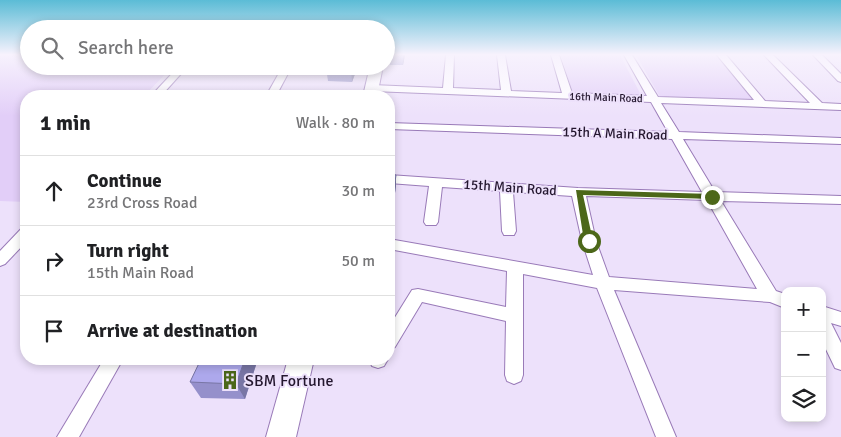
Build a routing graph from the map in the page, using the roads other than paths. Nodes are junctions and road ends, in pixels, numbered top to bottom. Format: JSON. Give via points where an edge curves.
{"nodes":[{"id":1,"x":175,"y":75,"type":"edge"},
{"id":2,"x":283,"y":75,"type":"edge"},
{"id":3,"x":375,"y":75,"type":"edge"},
{"id":4,"x":449,"y":75,"type":"edge"},
{"id":5,"x":504,"y":75,"type":"edge"},
{"id":6,"x":562,"y":75,"type":"edge"},
{"id":7,"x":639,"y":75,"type":"edge"},
{"id":8,"x":738,"y":75,"type":"edge"},
{"id":9,"x":788,"y":75,"type":"edge"},
{"id":10,"x":162,"y":90,"type":"edge"},
{"id":11,"x":274,"y":90,"type":"edge"},
{"id":12,"x":371,"y":90,"type":"edge"},
{"id":13,"x":448,"y":90,"type":"junction"},
{"id":14,"x":395,"y":91,"type":"edge"},
{"id":15,"x":506,"y":92,"type":"junction"},
{"id":16,"x":568,"y":95,"type":"junction"},
{"id":17,"x":652,"y":98,"type":"junction"},
{"id":18,"x":761,"y":103,"type":"junction"},
{"id":19,"x":818,"y":105,"type":"junction"},
{"id":20,"x":841,"y":106,"type":"edge"},
{"id":21,"x":395,"y":126,"type":"edge"},
{"id":22,"x":674,"y":135,"type":"junction"},
{"id":23,"x":841,"y":142,"type":"edge"},
{"id":24,"x":395,"y":179,"type":"edge"},
{"id":25,"x":436,"y":182,"type":"junction"},
{"id":26,"x":506,"y":187,"type":"junction"},
{"id":27,"x":578,"y":192,"type":"junction"},
{"id":28,"x":712,"y":197,"type":"junction"},
{"id":29,"x":841,"y":200,"type":"edge"},
{"id":30,"x":431,"y":222,"type":"dead end"},
{"id":31,"x":509,"y":231,"type":"dead end"},
{"id":32,"x":20,"y":239,"type":"edge"},
{"id":33,"x":395,"y":245,"type":"edge"},
{"id":34,"x":0,"y":260,"type":"edge"},
{"id":35,"x":515,"y":268,"type":"junction"},
{"id":36,"x":603,"y":283,"type":"junction"},
{"id":37,"x":777,"y":299,"type":"edge"},
{"id":38,"x":826,"y":314,"type":"edge"},
{"id":39,"x":514,"y":316,"type":"junction"},
{"id":40,"x":841,"y":319,"type":"edge"},
{"id":41,"x":826,"y":330,"type":"edge"},
{"id":42,"x":395,"y":332,"type":"edge"},
{"id":43,"x":841,"y":362,"type":"edge"},
{"id":44,"x":110,"y":365,"type":"edge"},
{"id":45,"x":299,"y":365,"type":"edge"},
{"id":46,"x":514,"y":375,"type":"dead end"},
{"id":47,"x":67,"y":437,"type":"edge"},
{"id":48,"x":281,"y":437,"type":"edge"},
{"id":49,"x":666,"y":437,"type":"edge"}],
"edges":[{"from":1,"to":10,"type":"street"},
{"from":2,"to":11,"type":"street"},
{"from":3,"to":12,"type":"street"},
{"from":4,"to":13,"type":"street"},
{"from":5,"to":15,"type":"street"},
{"from":6,"to":16,"type":"street"},
{"from":7,"to":17,"type":"street"},
{"from":8,"to":18,"type":"street"},
{"from":9,"to":19,"type":"street"},
{"from":13,"to":14,"type":"street","name":"16th Main Road"},
{"from":13,"to":15,"type":"street","name":"16th Main Road"},
{"from":15,"to":16,"type":"street","name":"16th Main Road"},
{"from":16,"to":17,"type":"street","name":"16th Main Road"},
{"from":17,"to":18,"type":"street","name":"16th Main Road"},
{"from":17,"to":22,"type":"street"},
{"from":18,"to":19,"type":"street","name":"16th Main Road"},
{"from":19,"to":20,"type":"street","name":"16th Main Road"},
{"from":21,"to":22,"type":"street","name":"15th A Main Road"},
{"from":22,"to":23,"type":"street","name":"15th A Main Road"},
{"from":22,"to":28,"type":"street"},
{"from":24,"to":25,"type":"street","name":"15th Main Road"},
{"from":25,"to":26,"type":"street","name":"15th Main Road"},
{"from":25,"to":30,"type":"street"},
{"from":26,"to":27,"type":"street","name":"15th Main Road"},
{"from":26,"to":31,"type":"street"},
{"from":27,"to":28,"type":"street","name":"15th Main Road"},
{"from":27,"to":36,"type":"street"},
{"from":28,"to":29,"type":"street","name":"15th Main Road"},
{"from":28,"to":37,"type":"street"},
{"from":32,"to":34,"type":"street"},
{"from":33,"to":35,"type":"street"},
{"from":35,"to":36,"type":"street"},
{"from":35,"to":39,"type":"street"},
{"from":36,"to":37,"type":"street"},
{"from":36,"to":49,"type":"street"},
{"from":38,"to":40,"type":"street"},
{"from":39,"to":42,"type":"street","via":[[418,295]]},
{"from":39,"to":46,"type":"street"},
{"from":41,"to":43,"type":"street"},
{"from":44,"to":47,"type":"street"},
{"from":45,"to":48,"type":"street"}]}
